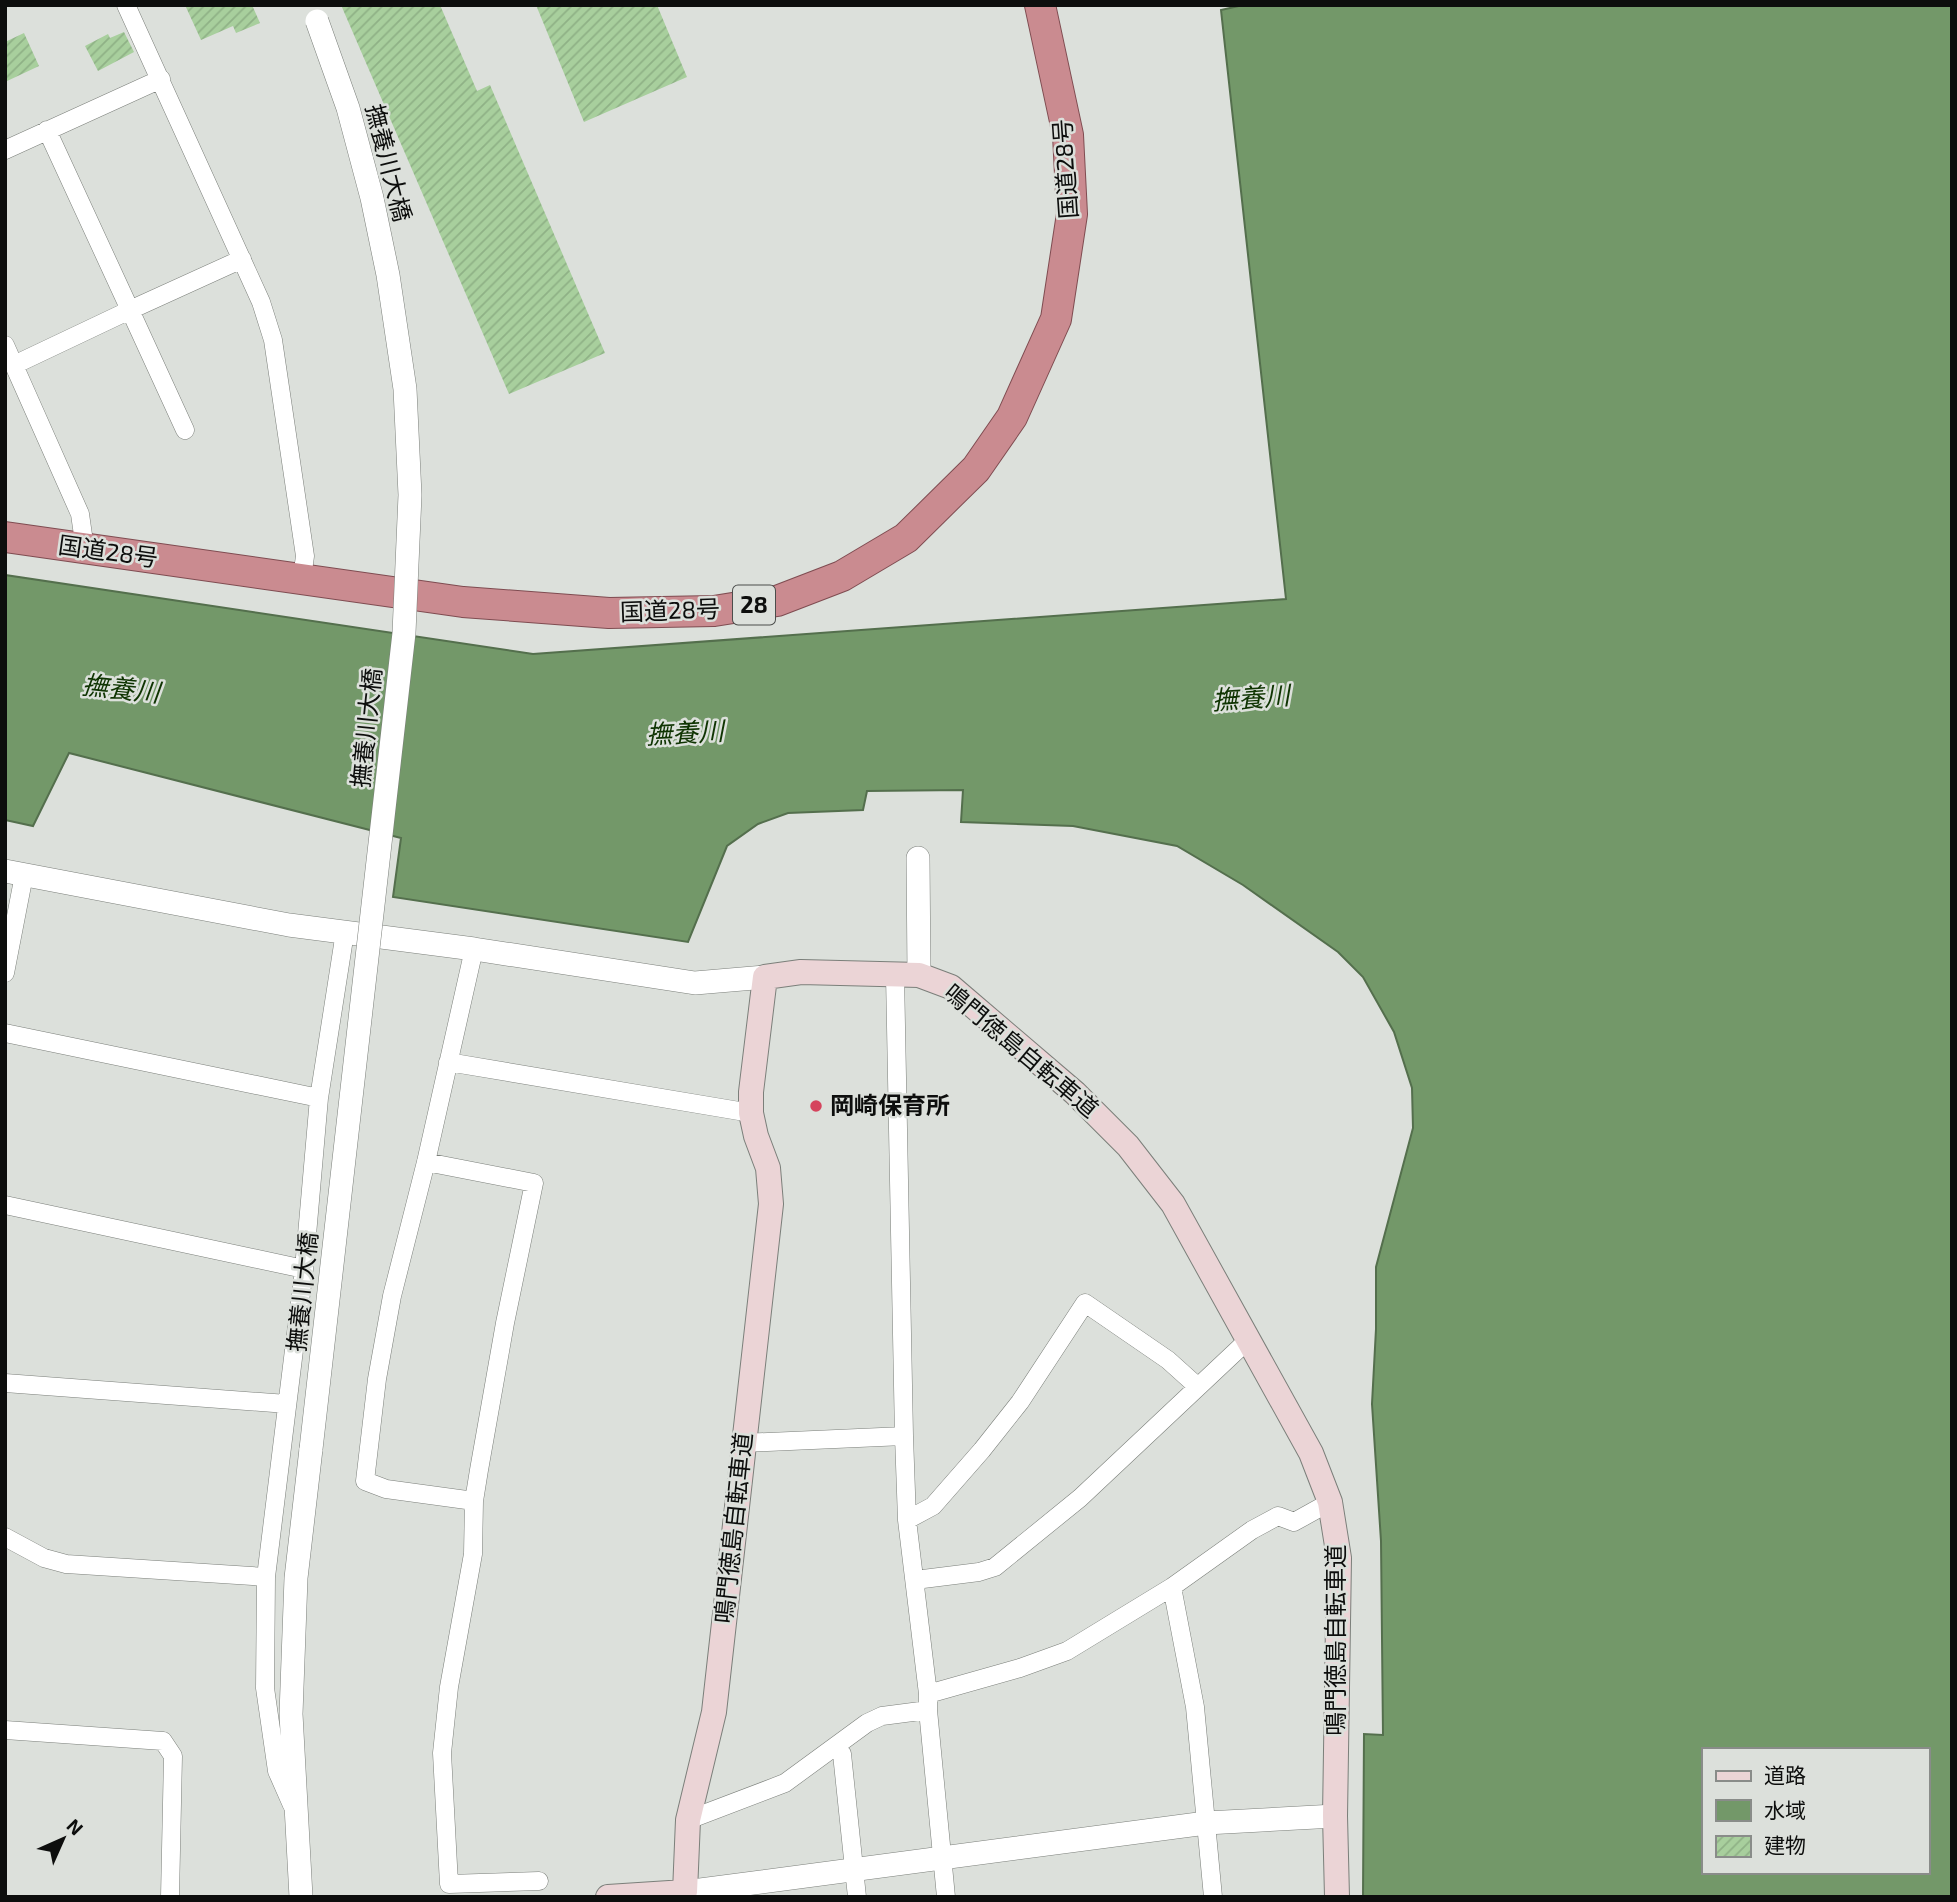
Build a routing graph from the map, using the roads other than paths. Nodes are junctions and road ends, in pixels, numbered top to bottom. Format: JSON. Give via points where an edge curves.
{"nodes":[{"id":1,"x":126,"y":5,"type":"edge"},
{"id":2,"x":1041,"y":5,"type":"edge"},
{"id":3,"x":313,"y":13,"type":"edge"},
{"id":4,"x":161,"y":79,"type":"junction"},
{"id":5,"x":47,"y":130,"type":"junction"},
{"id":6,"x":5,"y":150,"type":"edge"},
{"id":7,"x":242,"y":259,"type":"junction"},
{"id":8,"x":130,"y":310,"type":"junction"},
{"id":9,"x":8,"y":353,"type":"edge"},
{"id":10,"x":185,"y":430,"type":"dead end"},
{"id":11,"x":5,"y":537,"type":"edge"},
{"id":12,"x":85,"y":549,"type":"junction"},
{"id":13,"x":302,"y":578,"type":"junction"},
{"id":14,"x":918,"y":858,"type":"dead end"},
{"id":15,"x":15,"y":873,"type":"edge"},
{"id":16,"x":345,"y":932,"type":"junction"},
{"id":17,"x":474,"y":949,"type":"junction"},
{"id":18,"x":5,"y":973,"type":"edge"},
{"id":19,"x":907,"y":975,"type":"junction"},
{"id":20,"x":765,"y":977,"type":"junction"},
{"id":21,"x":5,"y":1033,"type":"edge"},
{"id":22,"x":447,"y":1062,"type":"junction"},
{"id":23,"x":319,"y":1098,"type":"junction"},
{"id":24,"x":751,"y":1113,"type":"junction"},
{"id":25,"x":426,"y":1162,"type":"junction"},
{"id":26,"x":5,"y":1205,"type":"edge"},
{"id":27,"x":304,"y":1269,"type":"junction"},
{"id":28,"x":1248,"y":1340,"type":"junction"},
{"id":29,"x":5,"y":1383,"type":"edge"},
{"id":30,"x":1198,"y":1387,"type":"junction"},
{"id":31,"x":287,"y":1404,"type":"junction"},
{"id":32,"x":904,"y":1436,"type":"junction"},
{"id":33,"x":743,"y":1443,"type":"junction"},
{"id":34,"x":474,"y":1500,"type":"junction"},
{"id":35,"x":1330,"y":1502,"type":"junction"},
{"id":36,"x":907,"y":1520,"type":"junction"},
{"id":37,"x":5,"y":1537,"type":"edge"},
{"id":38,"x":266,"y":1577,"type":"junction"},
{"id":39,"x":915,"y":1580,"type":"junction"},
{"id":40,"x":1172,"y":1587,"type":"junction"},
{"id":41,"x":928,"y":1702,"type":"junction"},
{"id":42,"x":5,"y":1730,"type":"edge"},
{"id":43,"x":834,"y":1747,"type":"junction"},
{"id":44,"x":296,"y":1815,"type":"junction"},
{"id":45,"x":1335,"y":1816,"type":"junction"},
{"id":46,"x":688,"y":1820,"type":"junction"},
{"id":47,"x":1206,"y":1823,"type":"junction"},
{"id":48,"x":942,"y":1859,"type":"junction"},
{"id":49,"x":855,"y":1870,"type":"junction"},
{"id":50,"x":538,"y":1881,"type":"dead end"},
{"id":51,"x":686,"y":1895,"type":"edge"},
{"id":52,"x":170,"y":1897,"type":"edge"},
{"id":53,"x":301,"y":1897,"type":"edge"},
{"id":54,"x":608,"y":1897,"type":"edge"},
{"id":55,"x":857,"y":1897,"type":"edge"},
{"id":56,"x":946,"y":1897,"type":"edge"},
{"id":57,"x":1213,"y":1897,"type":"edge"},
{"id":58,"x":1337,"y":1897,"type":"edge"}],
"edges":[{"from":1,"to":4,"type":"street"},
{"from":2,"to":13,"type":"highway","name":"国道28号","number":"28","via":[[1068,135],[1072,214],[1056,319],[1012,417],[976,469],[906,538],[842,576],[777,601],[714,611],[609,613],[463,602]]},
{"from":3,"to":44,"type":"street","name":"撫養川大橋","bridge":true,"via":[[348,108],[388,275],[405,390],[410,495],[404,633],[296,1578],[291,1714]]},
{"from":4,"to":5,"type":"street"},
{"from":4,"to":7,"type":"street"},
{"from":5,"to":6,"type":"street"},
{"from":5,"to":8,"type":"street"},
{"from":7,"to":8,"type":"street"},
{"from":7,"to":13,"type":"street","via":[[274,340],[305,556]]},
{"from":8,"to":9,"type":"street"},
{"from":8,"to":10,"type":"street"},
{"from":9,"to":12,"type":"street","via":[[80,513]]},
{"from":11,"to":12,"type":"highway","name":"国道28号","number":"28"},
{"from":12,"to":13,"type":"highway","name":"国道28号","number":"28"},
{"from":14,"to":19,"type":"street"},
{"from":15,"to":16,"type":"street"},
{"from":15,"to":18,"type":"street"},
{"from":16,"to":17,"type":"street"},
{"from":16,"to":23,"type":"street"},
{"from":17,"to":20,"type":"street","via":[[695,983]]},
{"from":17,"to":22,"type":"street"},
{"from":19,"to":20,"type":"main road","name":"鳴門徳島自転車道","via":[[801,972]]},
{"from":19,"to":28,"type":"main road","name":"鳴門徳島自転車道","via":[[951,987],[1075,1093],[1128,1146],[1172,1204]]},
{"from":19,"to":32,"type":"street"},
{"from":20,"to":24,"type":"main road","name":"鳴門徳島自転車道"},
{"from":21,"to":23,"type":"street"},
{"from":22,"to":24,"type":"street"},
{"from":22,"to":25,"type":"street"},
{"from":23,"to":27,"type":"street"},
{"from":24,"to":33,"type":"main road","name":"鳴門徳島自転車道","via":[[768,1168],[771,1204]]},
{"from":25,"to":34,"type":"street","via":[[534,1183]]},
{"from":25,"to":34,"type":"street","via":[[389,1310],[365,1481],[386,1489]]},
{"from":26,"to":27,"type":"street"},
{"from":27,"to":31,"type":"street"},
{"from":28,"to":30,"type":"street"},
{"from":28,"to":35,"type":"main road","name":"鳴門徳島自転車道","via":[[1311,1453]]},
{"from":29,"to":31,"type":"street"},
{"from":30,"to":36,"type":"street","via":[[1168,1360],[1085,1303],[1020,1402],[982,1450],[933,1506]]},
{"from":30,"to":39,"type":"street","via":[[1080,1498],[995,1567]]},
{"from":31,"to":38,"type":"street"},
{"from":32,"to":33,"type":"street"},
{"from":32,"to":36,"type":"street"},
{"from":33,"to":46,"type":"main road","name":"鳴門徳島自転車道","via":[[714,1712]]},
{"from":34,"to":50,"type":"street","via":[[473,1554],[442,1753],[449,1884]]},
{"from":35,"to":40,"type":"street","via":[[1294,1522],[1278,1516],[1251,1530]]},
{"from":35,"to":45,"type":"main road","name":"鳴門徳島自転車道","via":[[1339,1558]]},
{"from":36,"to":39,"type":"street"},
{"from":37,"to":38,"type":"street","via":[[66,1564]]},
{"from":38,"to":44,"type":"street","via":[[265,1688],[277,1771]]},
{"from":39,"to":41,"type":"street"},
{"from":40,"to":41,"type":"street","via":[[1067,1651]]},
{"from":40,"to":47,"type":"street","via":[[1195,1707]]},
{"from":41,"to":43,"type":"street","via":[[867,1723]]},
{"from":41,"to":48,"type":"street"},
{"from":42,"to":52,"type":"street","via":[[163,1741],[173,1756]]},
{"from":43,"to":46,"type":"street","via":[[785,1783]]},
{"from":43,"to":49,"type":"street","via":[[842,1754]]},
{"from":44,"to":53,"type":"street","name":"撫養川大橋"},
{"from":45,"to":47,"type":"street"},
{"from":45,"to":58,"type":"main road","name":"鳴門徳島自転車道"},
{"from":46,"to":51,"type":"main road","name":"鳴門徳島自転車道"},
{"from":47,"to":48,"type":"street"},
{"from":47,"to":57,"type":"street"},
{"from":48,"to":49,"type":"street"},
{"from":48,"to":56,"type":"street"},
{"from":49,"to":51,"type":"street"},
{"from":49,"to":55,"type":"street"},
{"from":51,"to":54,"type":"main road"}]}
